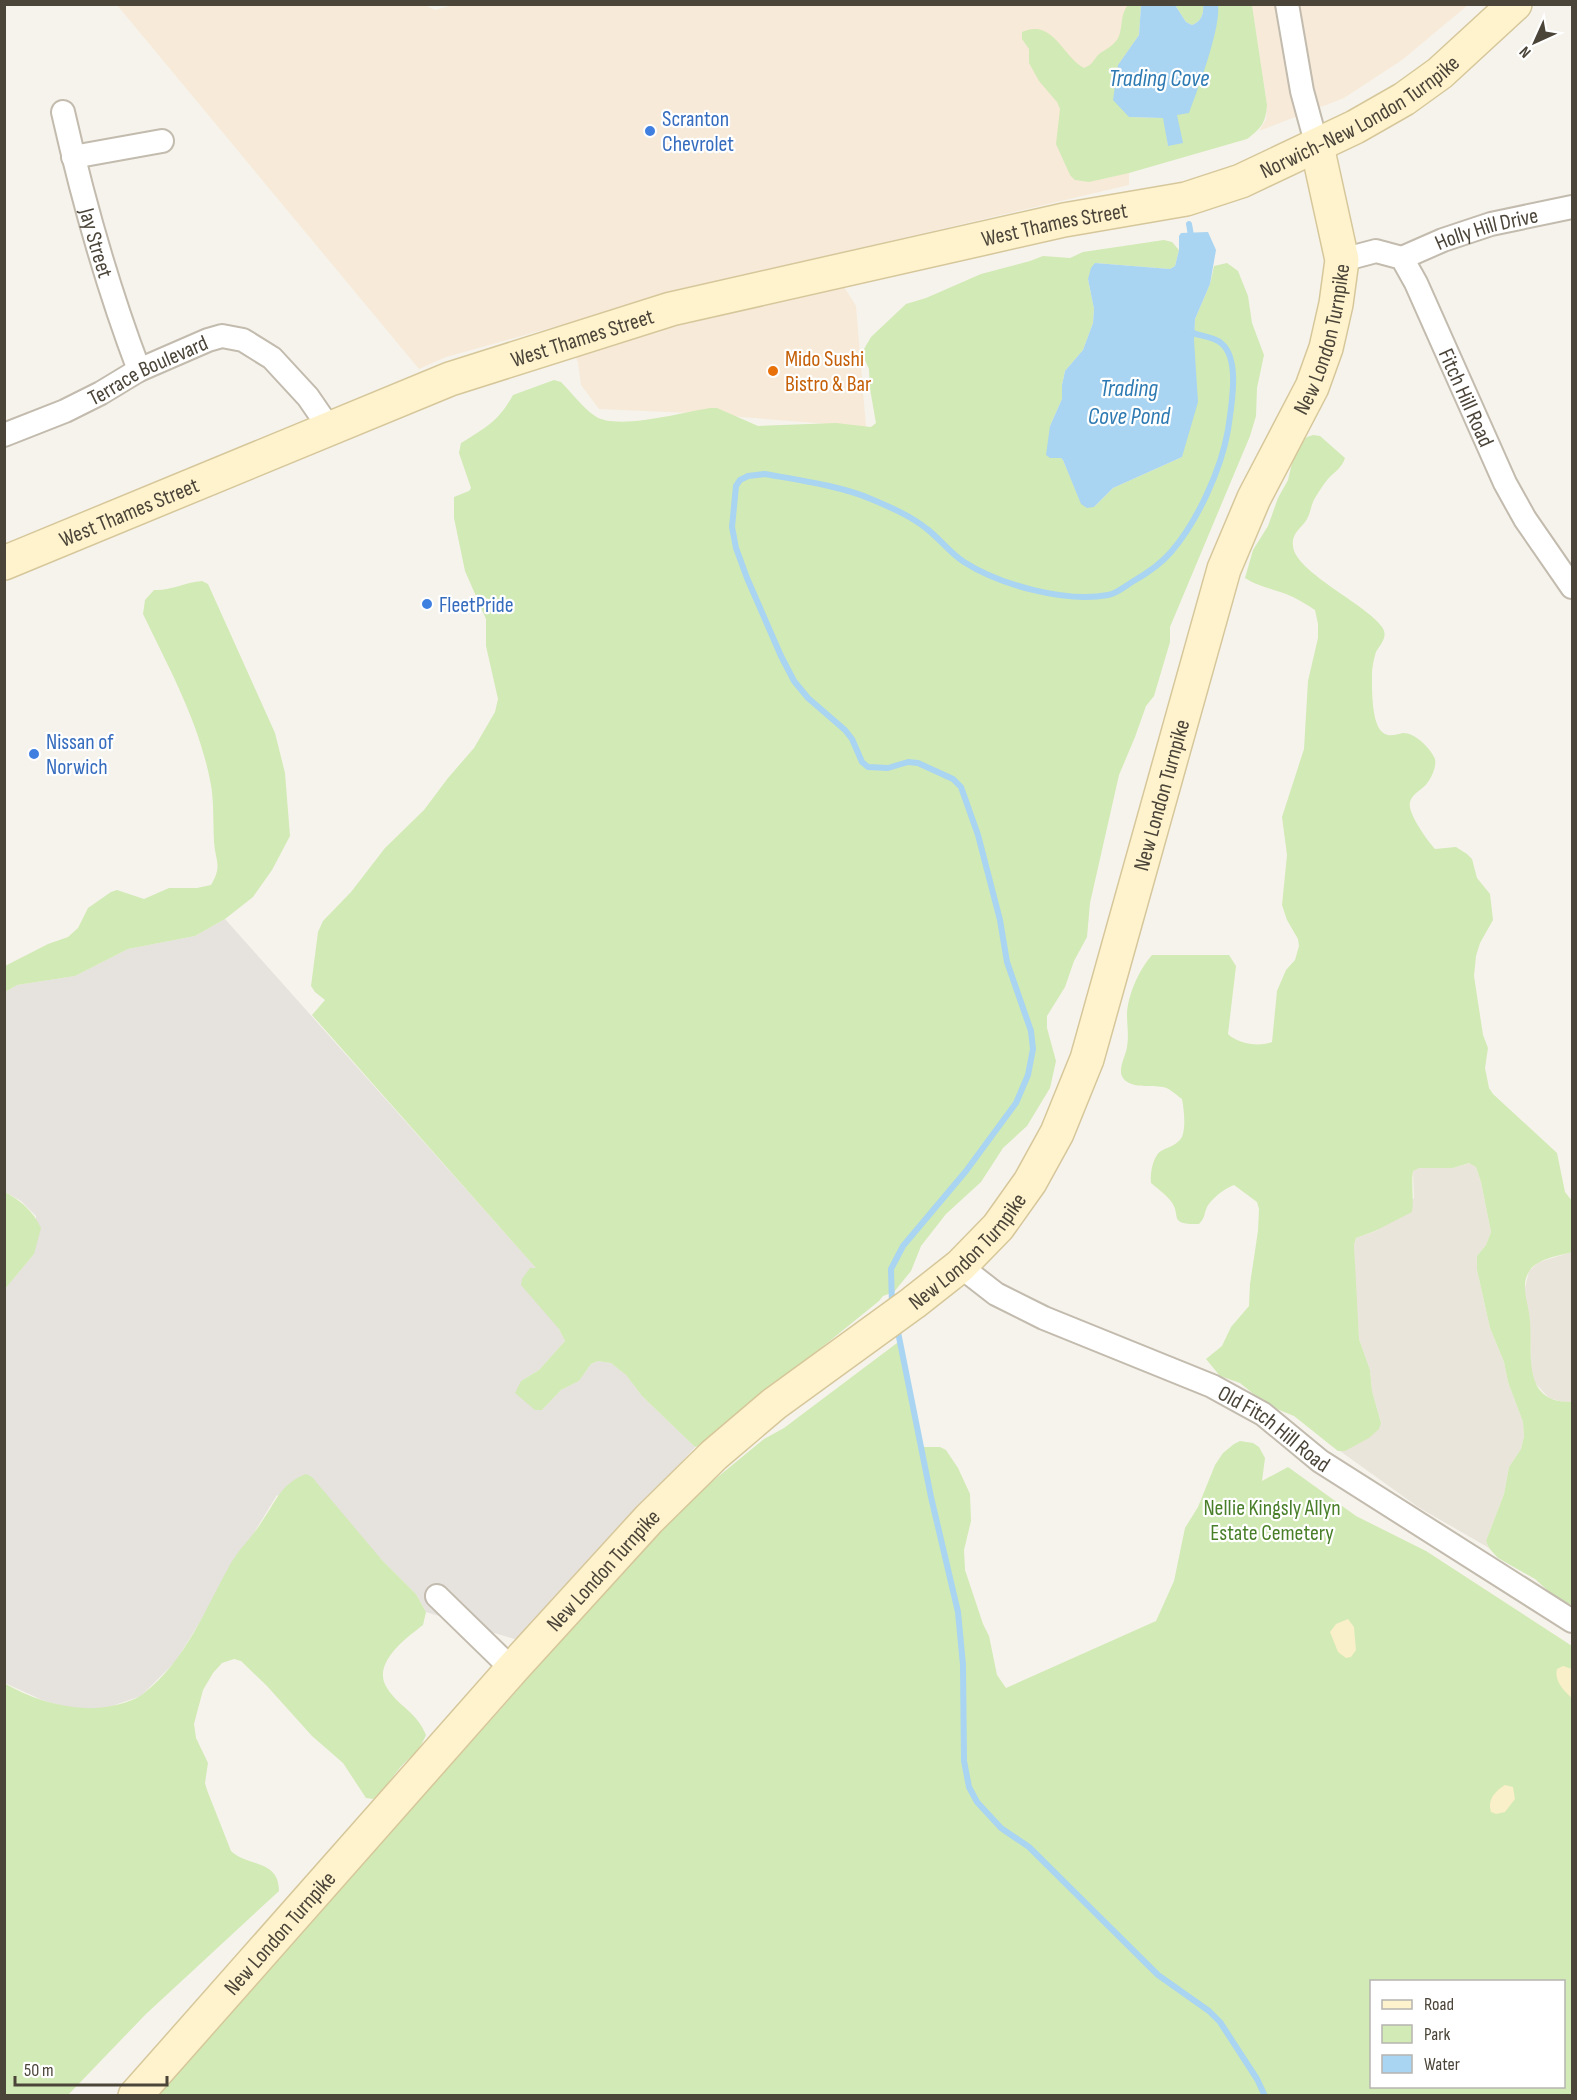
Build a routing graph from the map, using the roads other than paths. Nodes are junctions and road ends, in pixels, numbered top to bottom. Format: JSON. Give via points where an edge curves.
{"nodes":[{"id":1,"x":1287,"y":4,"type":"edge"},
{"id":2,"x":1515,"y":4,"type":"edge"},
{"id":3,"x":63,"y":112,"type":"dead end"},
{"id":4,"x":162,"y":141,"type":"dead end"},
{"id":5,"x":1317,"y":146,"type":"junction"},
{"id":6,"x":74,"y":157,"type":"junction"},
{"id":7,"x":1186,"y":199,"type":"joint"},
{"id":8,"x":1572,"y":207,"type":"edge"},
{"id":9,"x":1402,"y":258,"type":"junction"},
{"id":10,"x":1342,"y":260,"type":"junction"},
{"id":11,"x":139,"y":370,"type":"junction"},
{"id":12,"x":330,"y":429,"type":"junction"},
{"id":13,"x":4,"y":435,"type":"edge"},
{"id":14,"x":4,"y":562,"type":"edge"},
{"id":15,"x":1572,"y":587,"type":"edge"},
{"id":16,"x":960,"y":1266,"type":"junction"},
{"id":17,"x":437,"y":1596,"type":"dead end"},
{"id":18,"x":1572,"y":1622,"type":"edge"},
{"id":19,"x":512,"y":1669,"type":"junction"},
{"id":20,"x":135,"y":2096,"type":"edge"}],
"edges":[{"from":1,"to":5,"type":"street","via":[[1302,91]]},
{"from":2,"to":5,"type":"main road","name":"Norwich-New London Turnpike","via":[[1440,74],[1376,116]]},
{"from":3,"to":6,"type":"street","name":"Jay Street"},
{"from":4,"to":6,"type":"street"},
{"from":5,"to":7,"type":"main road","name":"Norwich-New London Turnpike","via":[[1241,181]]},
{"from":5,"to":10,"type":"main road","name":"New London Turnpike"},
{"from":6,"to":11,"type":"street","name":"Jay Street","via":[[90,224]]},
{"from":7,"to":12,"type":"main road","name":"West Thames Street","via":[[1064,220],[671,309],[450,379]]},
{"from":8,"to":9,"type":"street","name":"Holly Hill Drive","via":[[1491,224]]},
{"from":9,"to":10,"type":"street","via":[[1376,250]]},
{"from":9,"to":15,"type":"street","name":"Fitch Hill Road","via":[[1505,483]]},
{"from":10,"to":16,"type":"main road","name":"New London Turnpike","via":[[1326,348],[1312,387],[1254,498],[1224,569],[1087,1059],[1057,1133],[1030,1182],[998,1227]]},
{"from":11,"to":12,"type":"street","name":"Terrace Boulevard","via":[[217,337],[243,340],[280,366]]},
{"from":11,"to":13,"type":"street","name":"Terrace Boulevard","via":[[65,411]]},
{"from":12,"to":14,"type":"main road","name":"West Thames Street"},
{"from":16,"to":18,"type":"street","name":"Old Fitch Hill Road","via":[[996,1294],[1044,1318],[1212,1386],[1263,1414],[1320,1461]]},
{"from":16,"to":19,"type":"main road","name":"New London Turnpike","via":[[774,1404],[714,1455],[649,1519]]},
{"from":17,"to":19,"type":"street"},
{"from":19,"to":20,"type":"main road","name":"New London Turnpike"}]}
